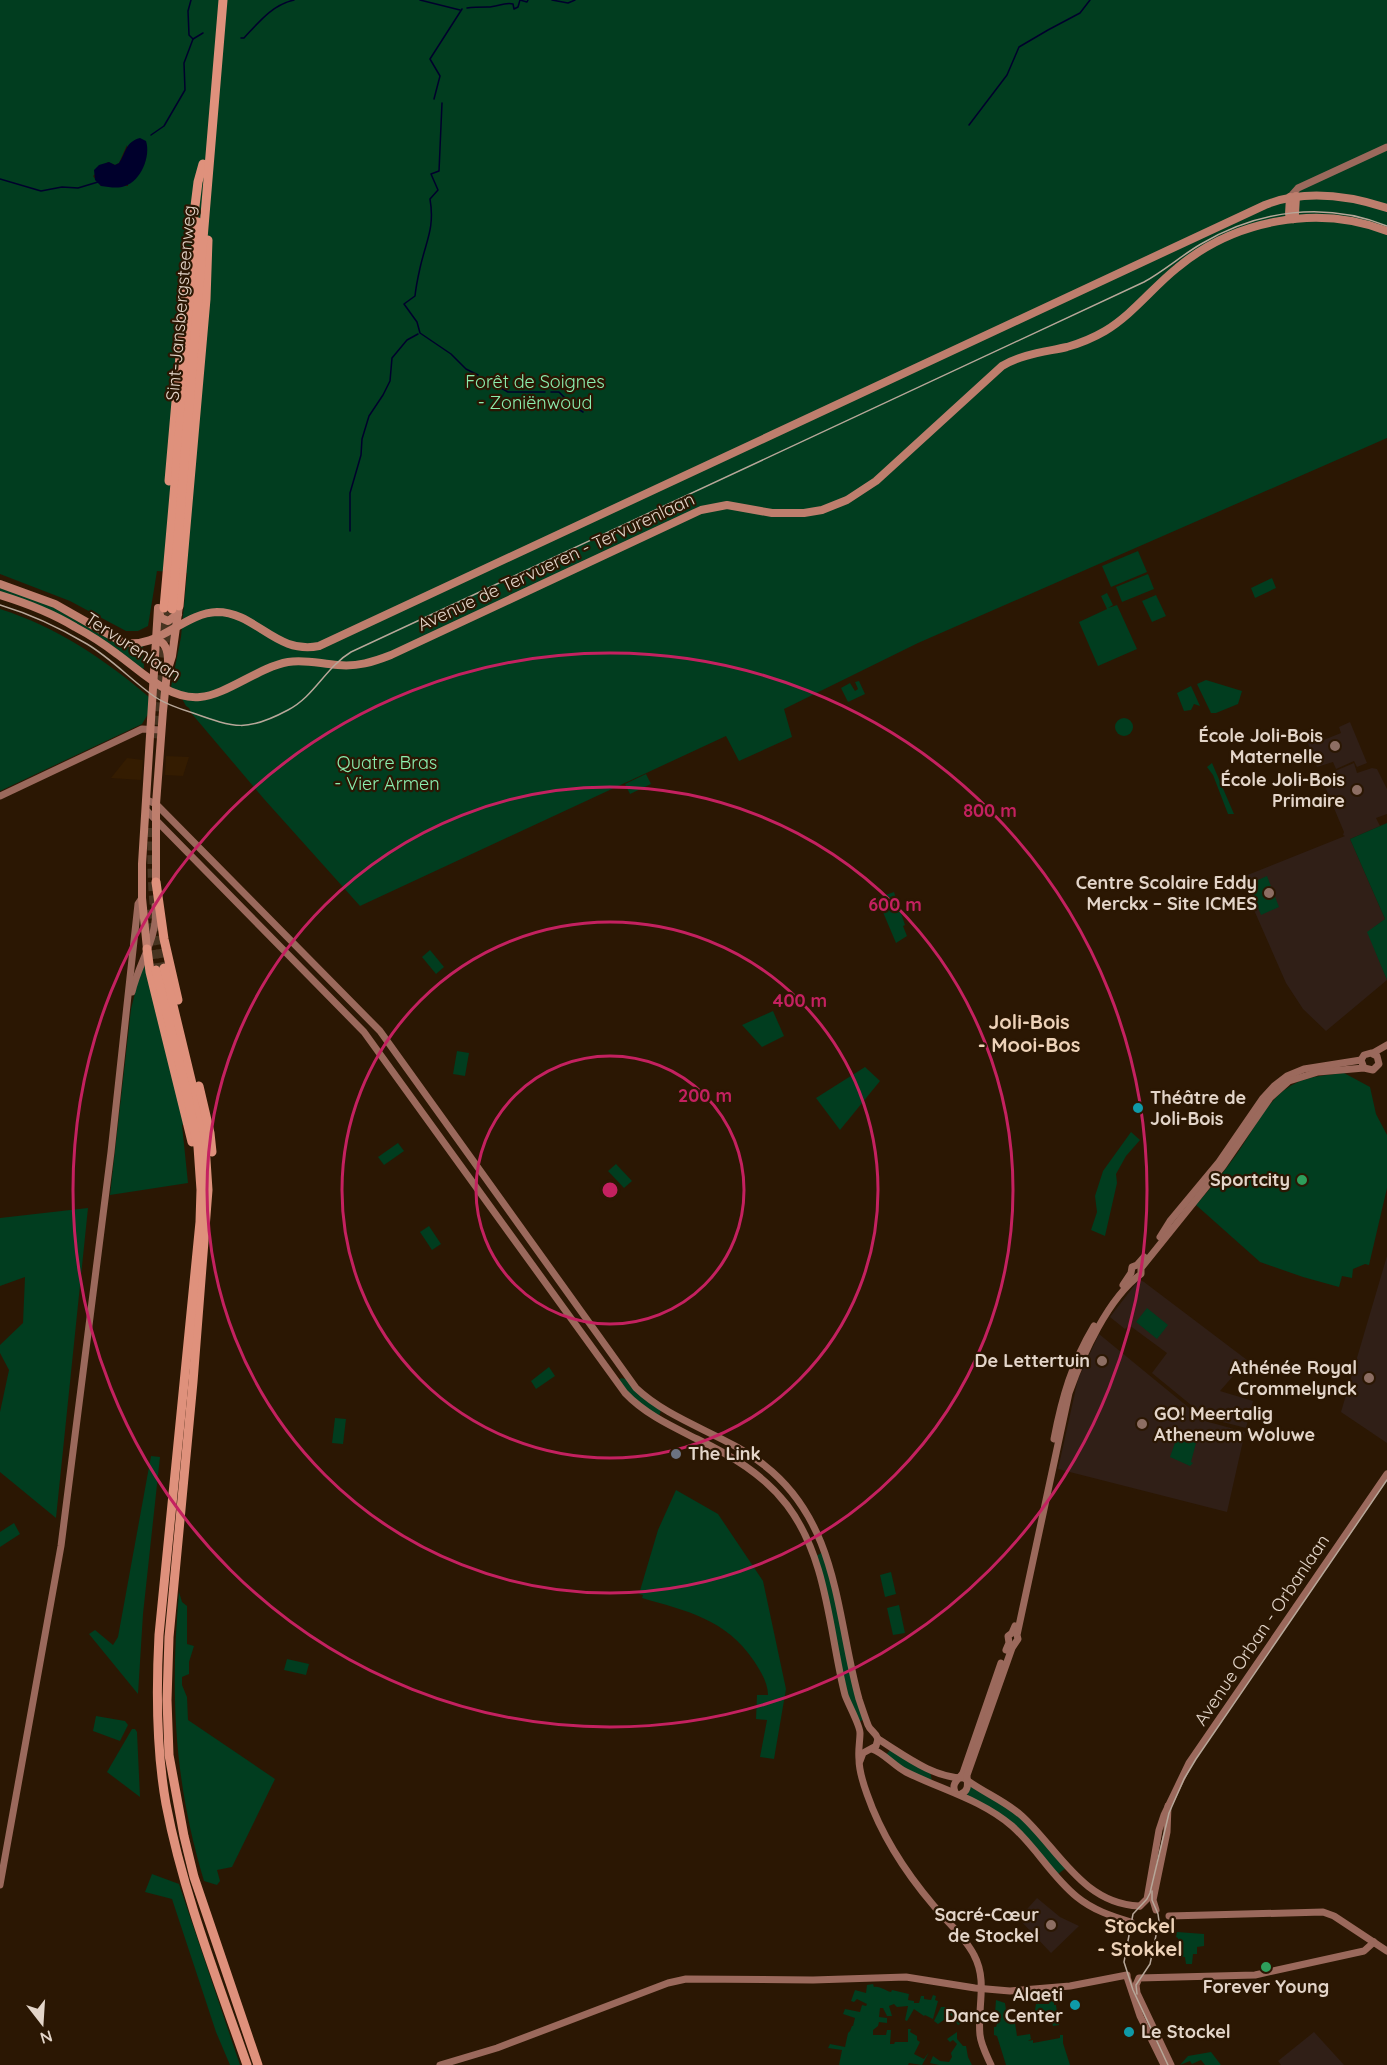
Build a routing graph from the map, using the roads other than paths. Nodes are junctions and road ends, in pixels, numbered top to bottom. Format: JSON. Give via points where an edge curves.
{"nodes":[{"id":1,"x":217,"y":0,"type":"edge"},
{"id":2,"x":223,"y":0,"type":"edge"},
{"id":3,"x":1387,"y":147,"type":"edge"},
{"id":4,"x":206,"y":168,"type":"junction"},
{"id":5,"x":1311,"y":183,"type":"junction"},
{"id":6,"x":1314,"y":195,"type":"junction"},
{"id":7,"x":1293,"y":197,"type":"junction"},
{"id":8,"x":1387,"y":208,"type":"edge"},
{"id":9,"x":1293,"y":219,"type":"junction"},
{"id":10,"x":1387,"y":231,"type":"edge"},
{"id":11,"x":0,"y":584,"type":"edge"},
{"id":12,"x":0,"y":595,"type":"edge"},
{"id":13,"x":170,"y":609,"type":"junction"},
{"id":14,"x":205,"y":614,"type":"junction"},
{"id":15,"x":177,"y":627,"type":"junction"},
{"id":16,"x":155,"y":639,"type":"junction"},
{"id":17,"x":285,"y":663,"type":"joint"},
{"id":18,"x":167,"y":672,"type":"junction"},
{"id":19,"x":155,"y":682,"type":"junction"},
{"id":20,"x":165,"y":688,"type":"junction"},
{"id":21,"x":179,"y":695,"type":"junction"},
{"id":22,"x":164,"y":702,"type":"junction"},
{"id":23,"x":152,"y":729,"type":"junction"},
{"id":24,"x":161,"y":730,"type":"junction"},
{"id":25,"x":0,"y":796,"type":"edge"},
{"id":26,"x":147,"y":800,"type":"junction"},
{"id":27,"x":156,"y":804,"type":"junction"},
{"id":28,"x":147,"y":811,"type":"junction"},
{"id":29,"x":155,"y":820,"type":"junction"},
{"id":30,"x":171,"y":836,"type":"junction"},
{"id":31,"x":188,"y":836,"type":"junction"},
{"id":32,"x":180,"y":845,"type":"junction"},
{"id":33,"x":155,"y":855,"type":"junction"},
{"id":34,"x":156,"y":882,"type":"junction"},
{"id":35,"x":142,"y":898,"type":"junction"},
{"id":36,"x":293,"y":942,"type":"junction"},
{"id":37,"x":147,"y":949,"type":"junction"},
{"id":38,"x":284,"y":950,"type":"junction"},
{"id":39,"x":145,"y":962,"type":"junction"},
{"id":40,"x":127,"y":1012,"type":"junction"},
{"id":41,"x":1387,"y":1047,"type":"edge"},
{"id":42,"x":1376,"y":1056,"type":"junction"},
{"id":43,"x":1363,"y":1064,"type":"junction"},
{"id":44,"x":210,"y":1168,"type":"junction"},
{"id":45,"x":199,"y":1190,"type":"junction"},
{"id":46,"x":708,"y":1431,"type":"junction"},
{"id":47,"x":702,"y":1441,"type":"junction"},
{"id":48,"x":1387,"y":1474,"type":"edge"},
{"id":49,"x":1013,"y":1638,"type":"junction"},
{"id":50,"x":871,"y":1730,"type":"junction"},
{"id":51,"x":860,"y":1734,"type":"junction"},
{"id":52,"x":878,"y":1739,"type":"junction"},
{"id":53,"x":861,"y":1746,"type":"junction"},
{"id":54,"x":870,"y":1749,"type":"junction"},
{"id":55,"x":860,"y":1766,"type":"junction"},
{"id":56,"x":959,"y":1778,"type":"junction"},
{"id":57,"x":967,"y":1780,"type":"junction"},
{"id":58,"x":958,"y":1793,"type":"junction"},
{"id":59,"x":1168,"y":1806,"type":"junction"},
{"id":60,"x":0,"y":1885,"type":"edge"},
{"id":61,"x":1156,"y":1910,"type":"dead end"},
{"id":62,"x":1169,"y":1916,"type":"dead end"},
{"id":63,"x":1131,"y":1922,"type":"dead end"},
{"id":64,"x":1374,"y":1942,"type":"junction"},
{"id":65,"x":1387,"y":1951,"type":"edge"},
{"id":66,"x":981,"y":1989,"type":"junction"},
{"id":67,"x":247,"y":2065,"type":"edge"},
{"id":68,"x":258,"y":2065,"type":"edge"},
{"id":69,"x":440,"y":2065,"type":"edge"},
{"id":70,"x":991,"y":2065,"type":"edge"},
{"id":71,"x":1164,"y":2065,"type":"edge"},
{"id":72,"x":1171,"y":2065,"type":"edge"}],
"edges":[{"from":1,"to":4,"type":"highway","name":"Sint-Jansbergsteenweg"},
{"from":2,"to":4,"type":"highway","name":"Sint-Jansbergsteenweg"},
{"from":3,"to":5,"type":"street"},
{"from":4,"to":13,"type":"highway","name":"Sint-Jansbergsteenweg"},
{"from":4,"to":13,"type":"highway","via":[[198,182],[184,305]]},
{"from":5,"to":6,"type":"street"},
{"from":5,"to":7,"type":"street"},
{"from":6,"to":7,"type":"main road"},
{"from":6,"to":8,"type":"main road","via":[[1357,199]]},
{"from":7,"to":9,"type":"main road"},
{"from":7,"to":14,"type":"main road","via":[[1265,205],[324,644],[295,647],[233,614]]},
{"from":9,"to":10,"type":"main road","name":"Avenue de Tervueren - Tervurenlaan","via":[[1351,220]]},
{"from":9,"to":17,"type":"main road","name":"Avenue de Tervueren - Tervurenlaan","via":[[1240,231],[1215,242],[1178,266],[1124,317],[1092,338],[1023,356],[1002,366],[876,482],[847,501],[804,513],[772,513],[727,505],[709,507],[371,663]]},
{"from":11,"to":16,"type":"main road","name":"Tervurenlaan","via":[[55,604],[122,642]]},
{"from":12,"to":19,"type":"main road","name":"Tervurenlaan","via":[[73,625]]},
{"from":13,"to":14,"type":"main road","via":[[187,615]]},
{"from":13,"to":15,"type":"main road"},
{"from":13,"to":16,"type":"main road"},
{"from":14,"to":15,"type":"main road"},
{"from":15,"to":16,"type":"main road"},
{"from":15,"to":18,"type":"main road"},
{"from":16,"to":18,"type":"main road","via":[[168,650]]},
{"from":16,"to":19,"type":"main road"},
{"from":17,"to":21,"type":"main road","name":"Tervurenlaan","via":[[204,697]]},
{"from":18,"to":20,"type":"main road"},
{"from":19,"to":20,"type":"main road","name":"Tervurenlaan"},
{"from":19,"to":23,"type":"main road"},
{"from":20,"to":21,"type":"main road","name":"Tervurenlaan"},
{"from":20,"to":22,"type":"main road"},
{"from":21,"to":22,"type":"main road"},
{"from":22,"to":24,"type":"main road"},
{"from":23,"to":24,"type":"street"},
{"from":23,"to":25,"type":"street","via":[[142,729]]},
{"from":23,"to":26,"type":"main road"},
{"from":24,"to":27,"type":"main road"},
{"from":26,"to":27,"type":"street"},
{"from":26,"to":28,"type":"main road"},
{"from":27,"to":29,"type":"main road"},
{"from":27,"to":31,"type":"street"},
{"from":28,"to":29,"type":"street"},
{"from":28,"to":35,"type":"main road"},
{"from":29,"to":30,"type":"street"},
{"from":29,"to":33,"type":"main road"},
{"from":30,"to":32,"type":"street"},
{"from":30,"to":33,"type":"street","via":[[160,839]]},
{"from":31,"to":32,"type":"street"},
{"from":31,"to":36,"type":"street"},
{"from":32,"to":38,"type":"street"},
{"from":33,"to":34,"type":"main road"},
{"from":34,"to":37,"type":"street","via":[[156,923]]},
{"from":34,"to":44,"type":"highway","via":[[164,939],[210,1133]]},
{"from":35,"to":37,"type":"main road"},
{"from":35,"to":40,"type":"street","via":[[138,903]]},
{"from":36,"to":38,"type":"street"},
{"from":36,"to":46,"type":"street","via":[[380,1031],[630,1381],[656,1404]]},
{"from":37,"to":39,"type":"highway"},
{"from":38,"to":47,"type":"street","via":[[376,1048],[625,1393],[659,1420]]},
{"from":39,"to":40,"type":"street"},
{"from":39,"to":45,"type":"highway","via":[[193,1148]]},
{"from":40,"to":60,"type":"street","via":[[61,1546]]},
{"from":41,"to":42,"type":"street"},
{"from":42,"to":43,"type":"street","via":[[1366,1054]]},
{"from":42,"to":43,"type":"street","via":[[1379,1064],[1375,1069],[1368,1070]]},
{"from":43,"to":49,"type":"street","via":[[1304,1069],[1274,1086],[1139,1267],[1132,1267],[1133,1275],[1098,1319],[1064,1390]]},
{"from":44,"to":45,"type":"highway","via":[[160,969],[194,1119]]},
{"from":44,"to":68,"type":"highway","via":[[208,1243],[169,1637],[169,1755],[194,1877]]},
{"from":45,"to":67,"type":"highway","via":[[200,1222],[159,1635],[159,1744],[166,1803],[183,1872]]},
{"from":46,"to":47,"type":"street"},
{"from":46,"to":50,"type":"street","via":[[767,1467],[814,1524],[828,1560],[856,1685]]},
{"from":47,"to":51,"type":"street","via":[[757,1474],[802,1527],[817,1564],[845,1695]]},
{"from":48,"to":59,"type":"street","name":"Avenue Orban - Orbanlaan","via":[[1197,1751]]},
{"from":49,"to":56,"type":"street"},
{"from":49,"to":57,"type":"street"},
{"from":50,"to":51,"type":"street"},
{"from":50,"to":52,"type":"street"},
{"from":51,"to":53,"type":"street"},
{"from":52,"to":54,"type":"street"},
{"from":52,"to":56,"type":"street","via":[[906,1758]]},
{"from":53,"to":54,"type":"street"},
{"from":53,"to":55,"type":"street"},
{"from":54,"to":55,"type":"street","via":[[861,1756]]},
{"from":54,"to":58,"type":"street","via":[[906,1771]]},
{"from":55,"to":66,"type":"street","via":[[888,1844],[972,1951],[981,1972]]},
{"from":56,"to":57,"type":"street"},
{"from":56,"to":58,"type":"street","via":[[954,1787]]},
{"from":57,"to":58,"type":"street","via":[[965,1792]]},
{"from":57,"to":59,"type":"street","name":"Avenue Orban - Orbanlaan","via":[[1023,1817],[1093,1891],[1117,1902],[1140,1906],[1147,1899],[1159,1830]]},
{"from":58,"to":63,"type":"street","via":[[1014,1828],[1077,1897],[1105,1914]]},
{"from":59,"to":61,"type":"street","name":"Avenue Orban - Orbanlaan","via":[[1167,1832],[1153,1900]]},
{"from":62,"to":64,"type":"street","via":[[1323,1912]]},
{"from":64,"to":65,"type":"street"},
{"from":64,"to":72,"type":"street","via":[[1364,1951],[1262,1973],[1140,1978],[1137,1993]]},
{"from":66,"to":69,"type":"street","via":[[900,1976],[686,1979]]},
{"from":66,"to":70,"type":"street","via":[[980,2036]]},
{"from":66,"to":71,"type":"street","via":[[1010,1991],[1127,1976],[1140,2016]]}]}
